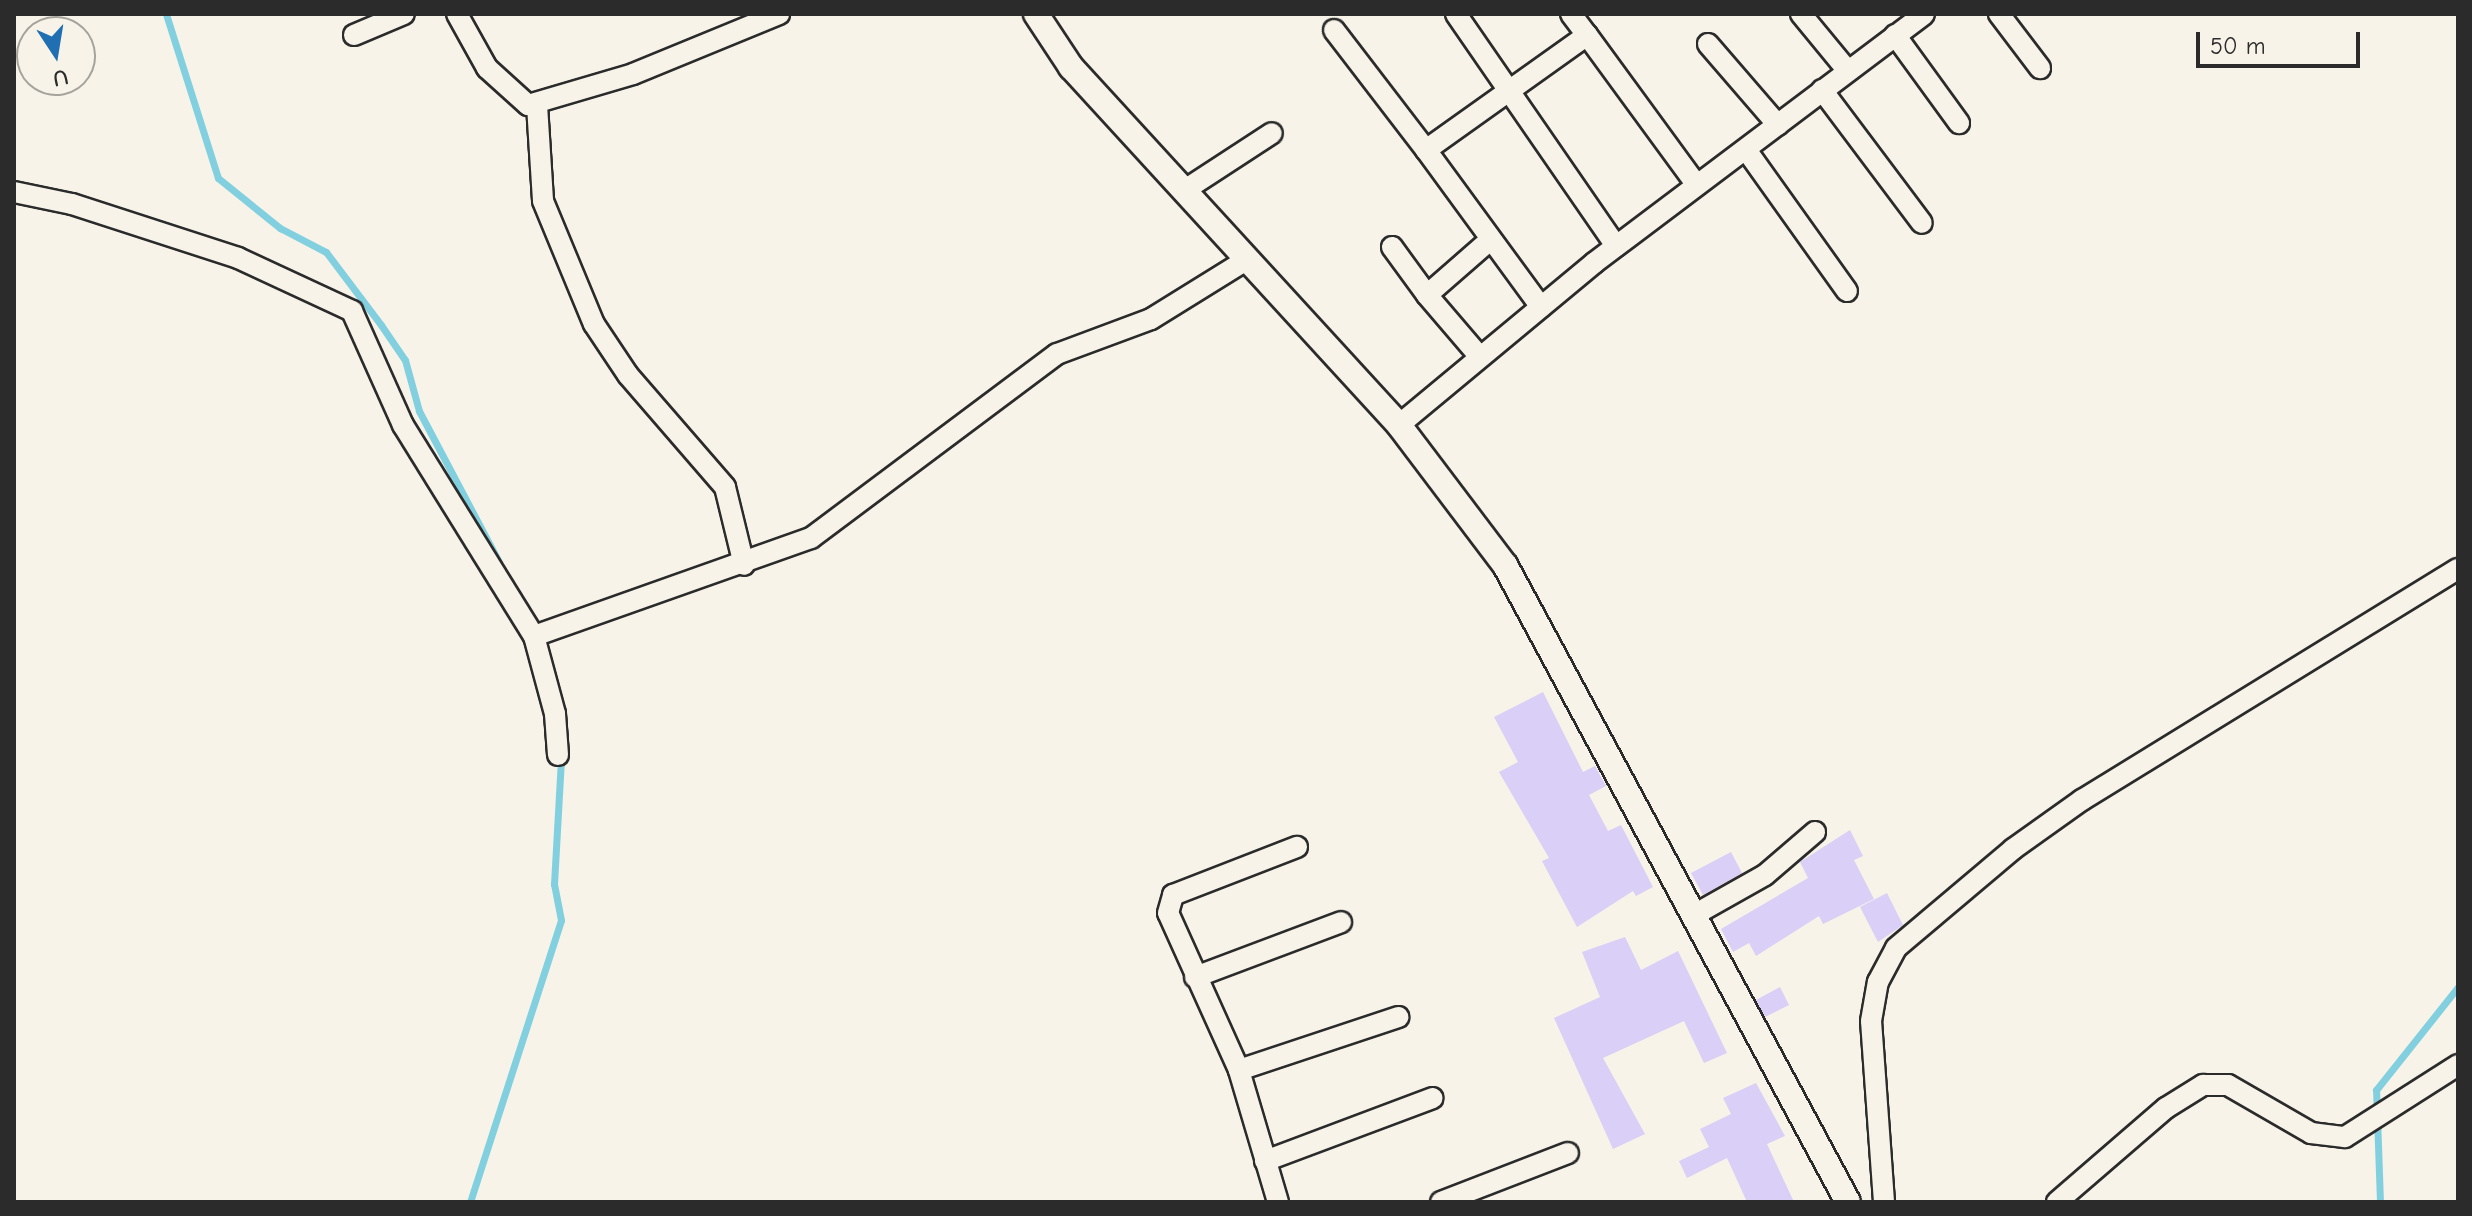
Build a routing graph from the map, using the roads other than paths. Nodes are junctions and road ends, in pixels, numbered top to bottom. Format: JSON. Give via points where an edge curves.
{"nodes":[{"id":1,"x":404,"y":14,"type":"edge"},
{"id":2,"x":457,"y":14,"type":"edge"},
{"id":3,"x":779,"y":14,"type":"edge"},
{"id":4,"x":1036,"y":14,"type":"edge"},
{"id":5,"x":1456,"y":14,"type":"edge"},
{"id":6,"x":1571,"y":14,"type":"edge"},
{"id":7,"x":1801,"y":14,"type":"edge"},
{"id":8,"x":1999,"y":14,"type":"edge"},
{"id":9,"x":1921,"y":15,"type":"edge"},
{"id":10,"x":1334,"y":30,"type":"dead end"},
{"id":11,"x":354,"y":35,"type":"dead end"},
{"id":12,"x":1587,"y":35,"type":"junction"},
{"id":13,"x":1895,"y":35,"type":"junction"},
{"id":14,"x":1708,"y":44,"type":"dead end"},
{"id":15,"x":2040,"y":68,"type":"dead end"},
{"id":16,"x":1848,"y":71,"type":"junction"},
{"id":17,"x":1508,"y":89,"type":"junction"},
{"id":18,"x":1822,"y":90,"type":"junction"},
{"id":19,"x":537,"y":105,"type":"junction"},
{"id":20,"x":1959,"y":123,"type":"dead end"},
{"id":21,"x":1778,"y":125,"type":"junction"},
{"id":22,"x":1272,"y":133,"type":"dead end"},
{"id":23,"x":1426,"y":150,"type":"junction"},
{"id":24,"x":1747,"y":151,"type":"junction"},
{"id":25,"x":1696,"y":184,"type":"junction"},
{"id":26,"x":1188,"y":188,"type":"junction"},
{"id":27,"x":14,"y":192,"type":"edge"},
{"id":28,"x":1922,"y":223,"type":"dead end"},
{"id":29,"x":1489,"y":241,"type":"junction"},
{"id":30,"x":1616,"y":246,"type":"junction"},
{"id":31,"x":1392,"y":247,"type":"dead end"},
{"id":32,"x":1246,"y":260,"type":"junction"},
{"id":33,"x":1847,"y":291,"type":"dead end"},
{"id":34,"x":1427,"y":295,"type":"junction"},
{"id":35,"x":1541,"y":307,"type":"junction"},
{"id":36,"x":1480,"y":357,"type":"junction"},
{"id":37,"x":1399,"y":425,"type":"junction"},
{"id":38,"x":744,"y":565,"type":"junction"},
{"id":39,"x":2458,"y":569,"type":"edge"},
{"id":40,"x":534,"y":636,"type":"junction"},
{"id":41,"x":558,"y":755,"type":"dead end"},
{"id":42,"x":1815,"y":832,"type":"dead end"},
{"id":43,"x":1297,"y":847,"type":"dead end"},
{"id":44,"x":1694,"y":915,"type":"junction"},
{"id":45,"x":1341,"y":922,"type":"dead end"},
{"id":46,"x":1195,"y":977,"type":"junction"},
{"id":47,"x":1398,"y":1017,"type":"dead end"},
{"id":48,"x":2458,"y":1065,"type":"edge"},
{"id":49,"x":1239,"y":1070,"type":"junction"},
{"id":50,"x":1433,"y":1098,"type":"dead end"},
{"id":51,"x":1568,"y":1153,"type":"dead end"},
{"id":52,"x":1265,"y":1161,"type":"junction"},
{"id":53,"x":1278,"y":1202,"type":"edge"},
{"id":54,"x":1441,"y":1202,"type":"edge"},
{"id":55,"x":1848,"y":1202,"type":"edge"},
{"id":56,"x":1884,"y":1202,"type":"edge"},
{"id":57,"x":2057,"y":1202,"type":"edge"}],
"edges":[{"from":1,"to":11,"type":"street"},
{"from":2,"to":19,"type":"street","via":[[503,87],[518,101]]},
{"from":3,"to":19,"type":"street"},
{"from":4,"to":26,"type":"street","via":[[1071,67]]},
{"from":5,"to":17,"type":"street"},
{"from":6,"to":12,"type":"street"},
{"from":7,"to":16,"type":"street"},
{"from":8,"to":15,"type":"street"},
{"from":9,"to":13,"type":"street"},
{"from":10,"to":23,"type":"street"},
{"from":12,"to":17,"type":"street"},
{"from":12,"to":25,"type":"street"},
{"from":13,"to":16,"type":"street"},
{"from":13,"to":20,"type":"street"},
{"from":14,"to":21,"type":"street"},
{"from":16,"to":18,"type":"street"},
{"from":17,"to":23,"type":"street"},
{"from":17,"to":30,"type":"street"},
{"from":18,"to":21,"type":"street"},
{"from":18,"to":28,"type":"street"},
{"from":19,"to":38,"type":"street","via":[[543,201],[594,324],[628,375],[725,487]]},
{"from":21,"to":24,"type":"street"},
{"from":22,"to":26,"type":"street"},
{"from":23,"to":29,"type":"street"},
{"from":24,"to":25,"type":"street"},
{"from":24,"to":33,"type":"street"},
{"from":25,"to":30,"type":"street"},
{"from":26,"to":32,"type":"street"},
{"from":27,"to":40,"type":"street","via":[[72,204],[238,258],[352,311],[409,435]]},
{"from":29,"to":34,"type":"street"},
{"from":29,"to":35,"type":"street"},
{"from":30,"to":35,"type":"street"},
{"from":31,"to":34,"type":"street"},
{"from":32,"to":37,"type":"street"},
{"from":32,"to":38,"type":"street","via":[[1151,319],[1057,354],[991,398],[835,524]]},
{"from":34,"to":36,"type":"street"},
{"from":35,"to":36,"type":"street"},
{"from":36,"to":37,"type":"street"},
{"from":37,"to":44,"type":"street","via":[[1505,565]]},
{"from":38,"to":40,"type":"street"},
{"from":39,"to":56,"type":"street","via":[[2082,800],[1951,898],[1896,948],[1878,982],[1871,1021]]},
{"from":40,"to":41,"type":"street","via":[[555,714]]},
{"from":42,"to":44,"type":"street","via":[[1765,875]]},
{"from":43,"to":46,"type":"street","via":[[1173,895],[1168,913]]},
{"from":44,"to":55,"type":"street"},
{"from":45,"to":46,"type":"street"},
{"from":46,"to":49,"type":"street"},
{"from":47,"to":49,"type":"street"},
{"from":48,"to":57,"type":"street","via":[[2345,1137],[2311,1133],[2228,1085],[2203,1085],[2166,1108]]},
{"from":49,"to":52,"type":"street"},
{"from":50,"to":52,"type":"street"},
{"from":51,"to":54,"type":"street"},
{"from":52,"to":53,"type":"street"}]}
